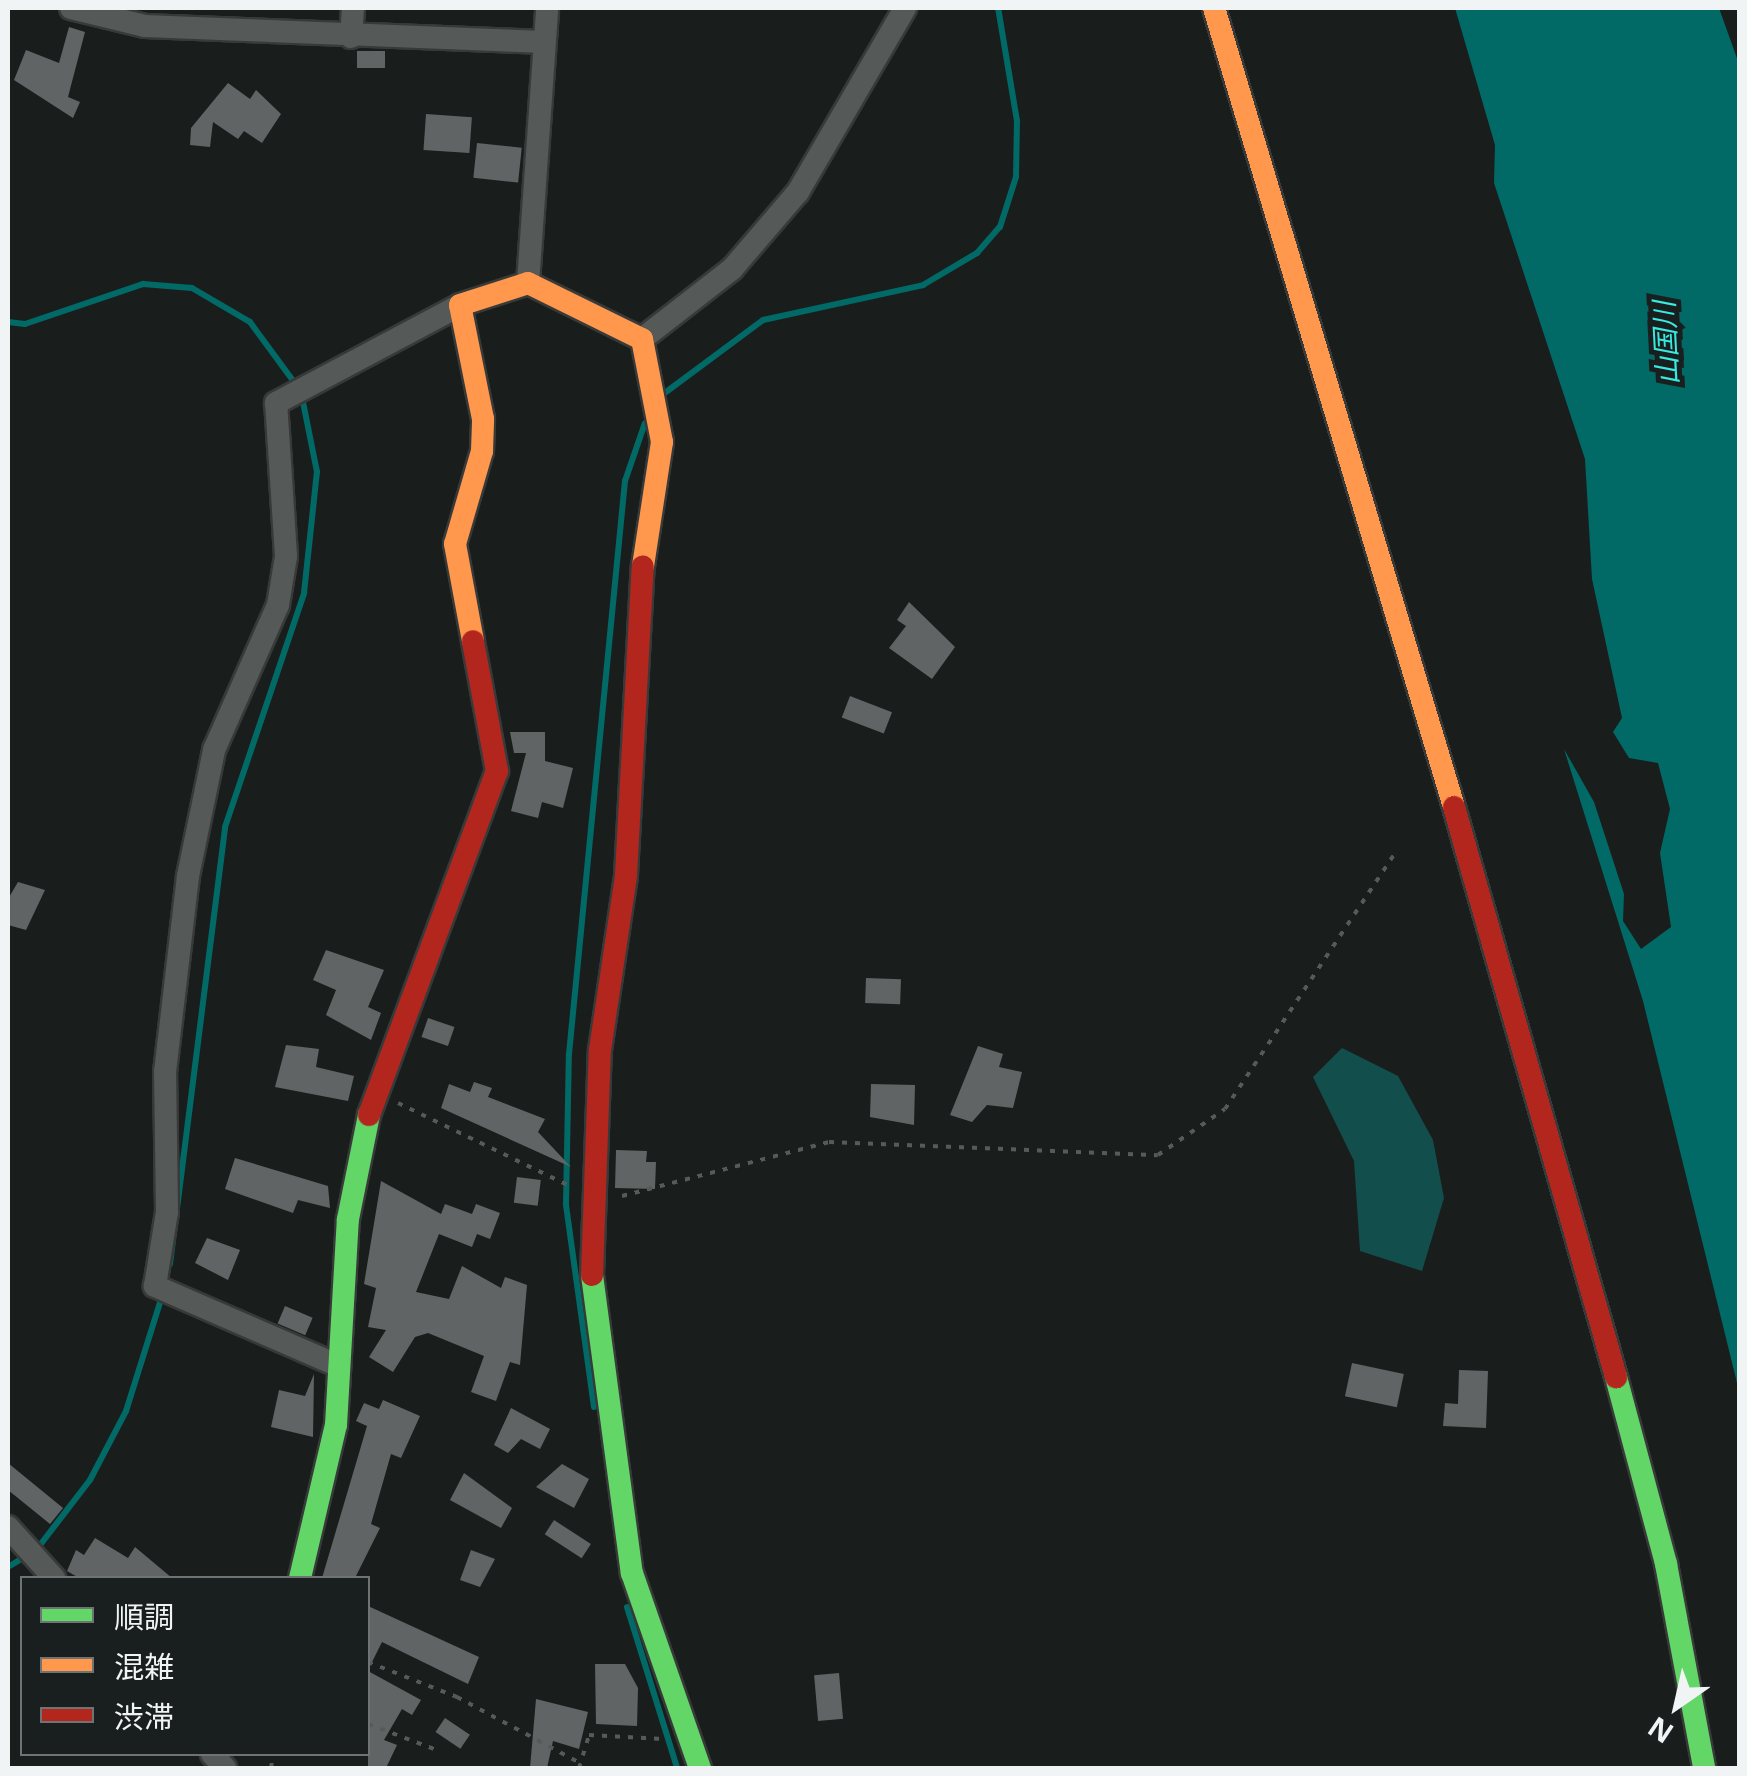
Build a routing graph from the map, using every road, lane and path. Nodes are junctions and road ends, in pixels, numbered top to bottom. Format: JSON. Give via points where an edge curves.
{"nodes":[{"id":1,"x":72,"y":8,"type":"edge"},
{"id":2,"x":353,"y":8,"type":"edge"},
{"id":3,"x":547,"y":8,"type":"edge"},
{"id":4,"x":905,"y":8,"type":"edge"},
{"id":5,"x":1214,"y":8,"type":"edge"},
{"id":6,"x":154,"y":17,"type":"edge"},
{"id":7,"x":233,"y":19,"type":"edge"},
{"id":8,"x":351,"y":38,"type":"junction"},
{"id":9,"x":544,"y":42,"type":"junction"},
{"id":10,"x":528,"y":283,"type":"junction"},
{"id":11,"x":460,"y":305,"type":"junction"},
{"id":12,"x":642,"y":340,"type":"junction"},
{"id":13,"x":1396,"y":852,"type":"dead end"},
{"id":14,"x":375,"y":1084,"type":"junction"},
{"id":15,"x":592,"y":1197,"type":"junction"},
{"id":16,"x":339,"y":1366,"type":"junction"},
{"id":17,"x":8,"y":1527,"type":"edge"},
{"id":18,"x":52,"y":1576,"type":"edge"},
{"id":19,"x":300,"y":1576,"type":"edge"},
{"id":20,"x":370,"y":1663,"type":"edge"},
{"id":21,"x":370,"y":1725,"type":"edge"},
{"id":22,"x":688,"y":1738,"type":"junction"},
{"id":23,"x":434,"y":1749,"type":"dead end"},
{"id":24,"x":580,"y":1766,"type":"edge"},
{"id":25,"x":700,"y":1768,"type":"edge"},
{"id":26,"x":1704,"y":1768,"type":"edge"}],
"edges":[{"from":1,"to":6,"type":"street"},
{"from":2,"to":8,"type":"street"},
{"from":3,"to":9,"type":"street"},
{"from":4,"to":12,"type":"street","via":[[798,192],[732,269]]},
{"from":5,"to":26,"type":"street","via":[[1526,1045],[1666,1564]]},
{"from":6,"to":7,"type":"street"},
{"from":7,"to":8,"type":"street"},
{"from":8,"to":9,"type":"street"},
{"from":9,"to":10,"type":"street"},
{"from":10,"to":11,"type":"street"},
{"from":10,"to":12,"type":"street"},
{"from":11,"to":14,"type":"street","via":[[483,419],[455,544],[497,771]]},
{"from":11,"to":16,"type":"street","via":[[276,403],[286,556],[278,605],[214,750],[165,1072],[167,1212],[156,1286]]},
{"from":12,"to":15,"type":"street","via":[[662,442],[643,561],[626,874],[600,1050]]},
{"from":13,"to":15,"type":"path","via":[[1225,1109],[1158,1154],[828,1142],[646,1196]]},
{"from":14,"to":15,"type":"path","via":[[380,1095]]},
{"from":14,"to":16,"type":"street","via":[[348,1219]]},
{"from":15,"to":22,"type":"street","via":[[606,1403],[632,1573]]},
{"from":16,"to":19,"type":"street","via":[[336,1425]]},
{"from":17,"to":18,"type":"street"},
{"from":20,"to":24,"type":"path","via":[[457,1697]]},
{"from":21,"to":23,"type":"path"},
{"from":22,"to":24,"type":"path","via":[[589,1735]]},
{"from":22,"to":25,"type":"street"}]}
